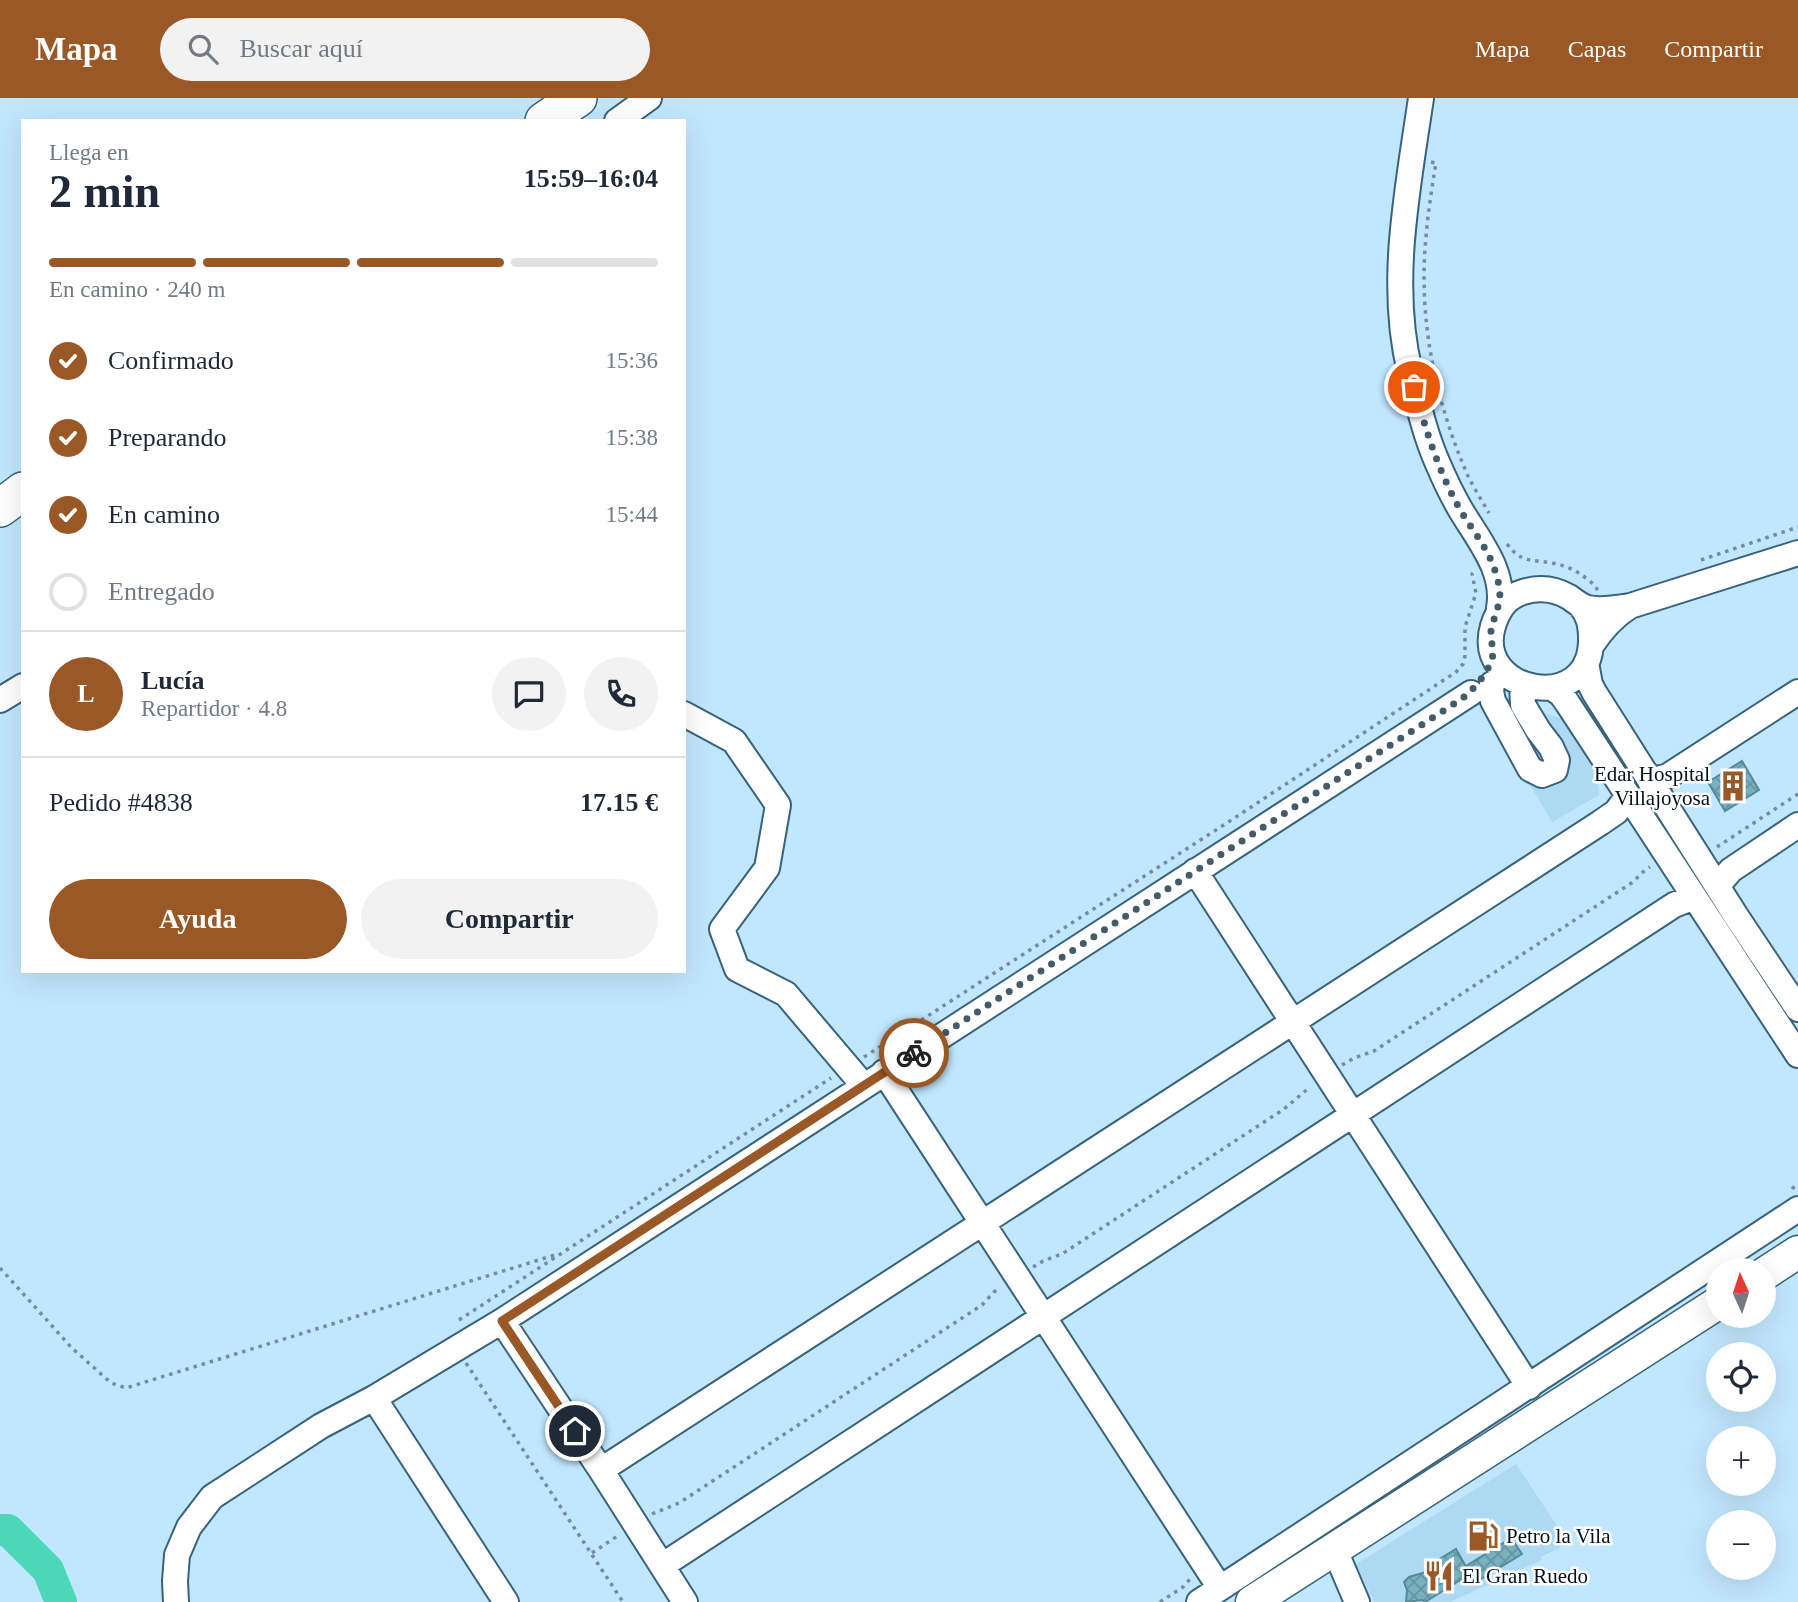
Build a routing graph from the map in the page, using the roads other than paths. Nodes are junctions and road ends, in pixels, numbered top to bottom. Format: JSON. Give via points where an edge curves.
{"nodes":[{"id":1,"x":578,"y":98,"type":"edge"},
{"id":2,"x":649,"y":98,"type":"edge"},
{"id":3,"x":1421,"y":98,"type":"edge"},
{"id":4,"x":547,"y":119,"type":"edge"},
{"id":5,"x":620,"y":119,"type":"edge"},
{"id":6,"x":21,"y":492,"type":"edge"},
{"id":7,"x":0,"y":508,"type":"edge"},
{"id":8,"x":1798,"y":553,"type":"edge"},
{"id":9,"x":1492,"y":562,"type":"junction"},
{"id":10,"x":1534,"y":589,"type":"junction"},
{"id":11,"x":1580,"y":605,"type":"junction"},
{"id":12,"x":1630,"y":606,"type":"junction"},
{"id":13,"x":1499,"y":608,"type":"junction"},
{"id":14,"x":1493,"y":653,"type":"junction"},
{"id":15,"x":1589,"y":654,"type":"junction"},
{"id":16,"x":1499,"y":685,"type":"junction"},
{"id":17,"x":21,"y":687,"type":"edge"},
{"id":18,"x":1552,"y":688,"type":"junction"},
{"id":19,"x":1798,"y":692,"type":"edge"},
{"id":20,"x":0,"y":700,"type":"edge"},
{"id":21,"x":686,"y":715,"type":"edge"},
{"id":22,"x":1650,"y":781,"type":"junction"},
{"id":23,"x":1629,"y":796,"type":"junction"},
{"id":24,"x":1798,"y":825,"type":"edge"},
{"id":25,"x":1195,"y":871,"type":"junction"},
{"id":26,"x":1717,"y":886,"type":"junction"},
{"id":27,"x":1694,"y":897,"type":"junction"},
{"id":28,"x":1798,"y":1009,"type":"edge"},
{"id":29,"x":1293,"y":1023,"type":"junction"},
{"id":30,"x":1798,"y":1055,"type":"edge"},
{"id":31,"x":874,"y":1079,"type":"junction"},
{"id":32,"x":1353,"y":1115,"type":"junction"},
{"id":33,"x":1798,"y":1209,"type":"edge"},
{"id":34,"x":982,"y":1223,"type":"junction"},
{"id":35,"x":1798,"y":1252,"type":"edge"},
{"id":36,"x":1776,"y":1266,"type":"edge"},
{"id":37,"x":1706,"y":1311,"type":"edge"},
{"id":38,"x":1043,"y":1317,"type":"junction"},
{"id":39,"x":502,"y":1321,"type":"junction"},
{"id":40,"x":1529,"y":1387,"type":"junction"},
{"id":41,"x":373,"y":1398,"type":"junction"},
{"id":42,"x":601,"y":1470,"type":"junction"},
{"id":43,"x":1334,"y":1548,"type":"junction"},
{"id":44,"x":663,"y":1565,"type":"junction"},
{"id":45,"x":1220,"y":1588,"type":"junction"},
{"id":46,"x":176,"y":1602,"type":"edge"},
{"id":47,"x":506,"y":1602,"type":"edge"},
{"id":48,"x":685,"y":1602,"type":"edge"},
{"id":49,"x":1199,"y":1602,"type":"edge"},
{"id":50,"x":1252,"y":1602,"type":"edge"},
{"id":51,"x":1357,"y":1602,"type":"edge"}],
"edges":[{"from":1,"to":4,"type":"highway"},
{"from":2,"to":5,"type":"street"},
{"from":3,"to":9,"type":"street","via":[[1401,266],[1409,369],[1437,461]]},
{"from":6,"to":7,"type":"highway"},
{"from":8,"to":12,"type":"street"},
{"from":9,"to":10,"type":"street"},
{"from":9,"to":13,"type":"street","via":[[1500,590]]},
{"from":10,"to":11,"type":"street","via":[[1555,591]]},
{"from":10,"to":13,"type":"street","via":[[1520,592]]},
{"from":11,"to":12,"type":"street"},
{"from":11,"to":15,"type":"street","via":[[1591,622]]},
{"from":12,"to":15,"type":"street","via":[[1609,622]]},
{"from":13,"to":14,"type":"street","via":[[1491,631]]},
{"from":14,"to":16,"type":"street","via":[[1506,674]]},
{"from":14,"to":16,"type":"street","via":[[1482,679]]},
{"from":15,"to":18,"type":"street","via":[[1575,678]]},
{"from":15,"to":22,"type":"street","via":[[1590,684]]},
{"from":16,"to":18,"type":"street"},
{"from":16,"to":25,"type":"street"},
{"from":17,"to":20,"type":"street"},
{"from":18,"to":23,"type":"street","via":[[1561,694]]},
{"from":19,"to":22,"type":"street","via":[[1668,776]]},
{"from":21,"to":31,"type":"street","via":[[734,741],[778,805],[766,868],[723,929],[737,969],[786,994]]},
{"from":22,"to":26,"type":"street"},
{"from":23,"to":27,"type":"street"},
{"from":23,"to":29,"type":"street","via":[[1616,812]]},
{"from":24,"to":26,"type":"street","via":[[1731,870]]},
{"from":25,"to":29,"type":"street"},
{"from":25,"to":31,"type":"street"},
{"from":26,"to":28,"type":"street"},
{"from":27,"to":30,"type":"street"},
{"from":27,"to":32,"type":"street","via":[[1674,905]]},
{"from":29,"to":32,"type":"street"},
{"from":29,"to":34,"type":"street"},
{"from":31,"to":34,"type":"street"},
{"from":31,"to":39,"type":"street"},
{"from":32,"to":38,"type":"street"},
{"from":32,"to":40,"type":"street"},
{"from":33,"to":40,"type":"street"},
{"from":34,"to":38,"type":"street"},
{"from":34,"to":42,"type":"street"},
{"from":35,"to":36,"type":"main road"},
{"from":37,"to":43,"type":"main road"},
{"from":38,"to":44,"type":"street"},
{"from":38,"to":45,"type":"street"},
{"from":39,"to":41,"type":"street"},
{"from":39,"to":42,"type":"street"},
{"from":40,"to":45,"type":"street"},
{"from":41,"to":46,"type":"street","via":[[212,1497],[189,1527],[177,1555]]},
{"from":41,"to":47,"type":"street"},
{"from":42,"to":44,"type":"street"},
{"from":43,"to":50,"type":"main road"},
{"from":43,"to":51,"type":"street"},
{"from":44,"to":48,"type":"street"},
{"from":45,"to":49,"type":"street"}]}
